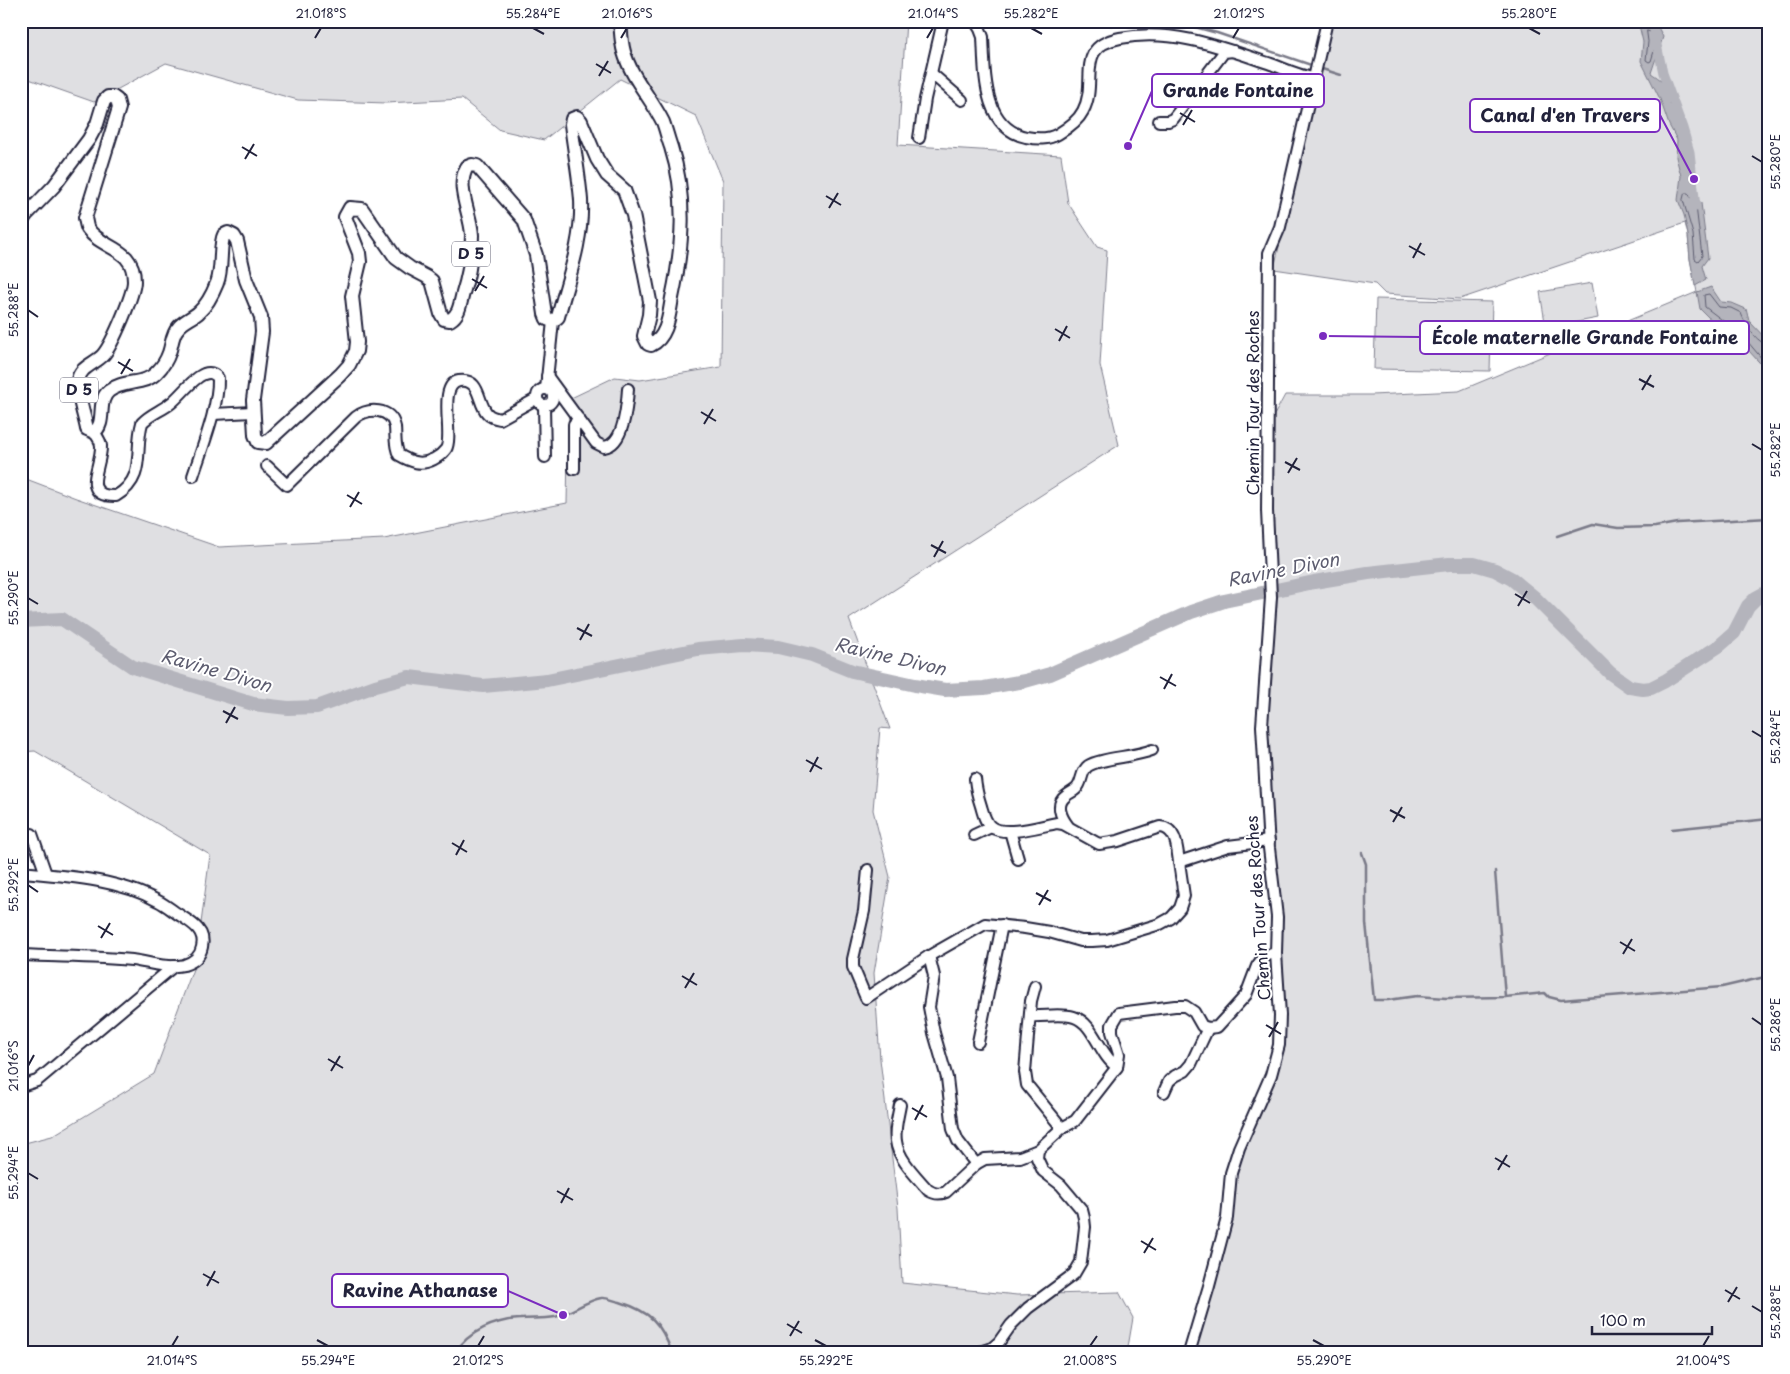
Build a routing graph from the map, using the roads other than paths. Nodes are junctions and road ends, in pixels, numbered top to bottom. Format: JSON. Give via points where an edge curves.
{"nodes":[{"id":1,"x":620,"y":21,"type":"edge"},
{"id":2,"x":943,"y":21,"type":"edge"},
{"id":3,"x":974,"y":21,"type":"edge"},
{"id":4,"x":1327,"y":21,"type":"edge"},
{"id":5,"x":1234,"y":51,"type":"junction"},
{"id":6,"x":932,"y":74,"type":"junction"},
{"id":7,"x":1315,"y":78,"type":"junction"},
{"id":8,"x":962,"y":100,"type":"dead end"},
{"id":9,"x":1159,"y":120,"type":"dead end"},
{"id":10,"x":919,"y":138,"type":"dead end"},
{"id":11,"x":21,"y":222,"type":"edge"},
{"id":12,"x":553,"y":321,"type":"junction"},
{"id":13,"x":547,"y":376,"type":"junction"},
{"id":14,"x":628,"y":389,"type":"dead end"},
{"id":15,"x":540,"y":402,"type":"junction"},
{"id":16,"x":253,"y":412,"type":"junction"},
{"id":17,"x":213,"y":414,"type":"junction"},
{"id":18,"x":579,"y":418,"type":"junction"},
{"id":19,"x":94,"y":432,"type":"junction"},
{"id":20,"x":545,"y":457,"type":"dead end"},
{"id":21,"x":267,"y":466,"type":"dead end"},
{"id":22,"x":574,"y":469,"type":"dead end"},
{"id":23,"x":193,"y":476,"type":"dead end"},
{"id":24,"x":1152,"y":750,"type":"dead end"},
{"id":25,"x":975,"y":779,"type":"dead end"},
{"id":26,"x":991,"y":826,"type":"junction"},
{"id":27,"x":1068,"y":826,"type":"junction"},
{"id":28,"x":1010,"y":831,"type":"junction"},
{"id":29,"x":32,"y":834,"type":"dead end"},
{"id":30,"x":974,"y":835,"type":"dead end"},
{"id":31,"x":1269,"y":841,"type":"junction"},
{"id":32,"x":1018,"y":859,"type":"dead end"},
{"id":33,"x":1179,"y":862,"type":"junction"},
{"id":34,"x":868,"y":870,"type":"dead end"},
{"id":35,"x":21,"y":872,"type":"edge"},
{"id":36,"x":46,"y":874,"type":"junction"},
{"id":37,"x":1002,"y":925,"type":"junction"},
{"id":38,"x":1276,"y":953,"type":"junction"},
{"id":39,"x":21,"y":955,"type":"edge"},
{"id":40,"x":929,"y":956,"type":"junction"},
{"id":41,"x":174,"y":966,"type":"junction"},
{"id":42,"x":1035,"y":986,"type":"dead end"},
{"id":43,"x":1030,"y":1016,"type":"junction"},
{"id":44,"x":1208,"y":1028,"type":"junction"},
{"id":45,"x":978,"y":1042,"type":"dead end"},
{"id":46,"x":1117,"y":1067,"type":"junction"},
{"id":47,"x":21,"y":1086,"type":"edge"},
{"id":48,"x":1164,"y":1092,"type":"dead end"},
{"id":49,"x":900,"y":1105,"type":"dead end"},
{"id":50,"x":1062,"y":1128,"type":"junction"},
{"id":51,"x":1038,"y":1150,"type":"junction"},
{"id":52,"x":976,"y":1164,"type":"junction"},
{"id":53,"x":977,"y":1353,"type":"edge"},
{"id":54,"x":1189,"y":1353,"type":"edge"}],
"edges":[{"from":1,"to":12,"type":"main road","via":[[624,52],[634,75],[664,123],[677,166],[682,225],[673,295],[664,331],[660,338],[648,344],[644,336],[650,301],[633,216],[624,190],[607,175],[577,117],[572,122],[581,201],[580,227],[558,317]]},
{"from":2,"to":6,"type":"street"},
{"from":3,"to":5,"type":"street","via":[[983,37],[987,94],[995,115],[1008,129],[1021,136],[1039,139],[1056,135],[1072,125],[1083,112],[1094,50],[1105,42],[1138,37],[1179,38]]},
{"from":4,"to":7,"type":"street","name":"Chemin Tour des Roches"},
{"from":5,"to":7,"type":"street"},
{"from":5,"to":9,"type":"street","via":[[1224,52],[1173,119]]},
{"from":6,"to":8,"type":"street"},
{"from":6,"to":10,"type":"street"},
{"from":7,"to":31,"type":"street","name":"Chemin Tour des Roches","via":[[1280,227],[1269,253],[1267,511],[1270,597],[1262,726]]},
{"from":11,"to":19,"type":"main road","number":"D 5","via":[[54,186],[89,139],[104,101],[113,97],[117,100],[119,108],[85,218],[88,228],[96,236],[123,254],[130,263],[134,281],[109,347],[80,373],[77,382],[88,430]]},
{"from":12,"to":13,"type":"street"},
{"from":12,"to":16,"type":"main road","number":"D 5","via":[[545,314],[536,255],[524,220],[477,166],[469,166],[462,178],[472,233],[471,254],[469,274],[455,317],[450,320],[444,318],[432,281],[396,258],[366,213],[350,208],[345,217],[360,262],[352,296],[357,342],[350,365],[266,443],[258,442],[255,435]]},
{"from":13,"to":15,"type":"street","via":[[546,389],[537,393]]},
{"from":13,"to":18,"type":"street"},
{"from":14,"to":18,"type":"street","via":[[628,402],[618,438],[609,447],[596,443]]},
{"from":15,"to":20,"type":"street"},
{"from":15,"to":21,"type":"street","via":[[500,419],[487,414],[477,389],[471,383],[459,381],[448,392],[446,448],[427,463],[399,455],[395,446],[395,426],[381,411],[372,409],[356,417],[287,485]]},
{"from":16,"to":17,"type":"street"},
{"from":16,"to":19,"type":"main road","number":"D 5","via":[[261,317],[246,280],[237,241],[228,233],[221,239],[218,282],[209,300],[178,327],[169,354],[158,372],[150,378],[109,390],[103,397],[100,424]]},
{"from":17,"to":19,"type":"street","via":[[218,378],[211,373],[200,376],[170,404],[142,423],[135,475],[116,496],[103,494],[95,486],[101,448]]},
{"from":17,"to":23,"type":"street"},
{"from":18,"to":22,"type":"street","via":[[574,424]]},
{"from":24,"to":27,"type":"street","via":[[1088,766],[1077,788],[1060,803],[1062,818]]},
{"from":25,"to":26,"type":"street","via":[[983,813]]},
{"from":26,"to":28,"type":"street"},
{"from":26,"to":30,"type":"street"},
{"from":27,"to":28,"type":"street","via":[[1056,823]]},
{"from":27,"to":33,"type":"street","via":[[1099,844],[1165,828],[1174,835]]},
{"from":28,"to":32,"type":"street"},
{"from":29,"to":36,"type":"street"},
{"from":31,"to":33,"type":"street","via":[[1228,846]]},
{"from":31,"to":38,"type":"street","name":"Chemin Tour des Roches"},
{"from":33,"to":37,"type":"street","via":[[1184,896],[1180,908],[1160,924],[1107,940],[1092,941]]},
{"from":34,"to":40,"type":"street","via":[[864,911],[853,959],[853,967],[866,998]]},
{"from":35,"to":36,"type":"street"},
{"from":36,"to":41,"type":"street","via":[[97,881],[148,896],[198,927],[203,946],[199,956],[185,965]]},
{"from":37,"to":40,"type":"street","via":[[985,924]]},
{"from":37,"to":45,"type":"street"},
{"from":38,"to":44,"type":"street","via":[[1264,956],[1246,995],[1217,1027]]},
{"from":38,"to":54,"type":"street","name":"Chemin Tour des Roches","via":[[1280,1030],[1276,1060],[1231,1173],[1227,1218]]},
{"from":39,"to":41,"type":"street","via":[[131,960]]},
{"from":40,"to":52,"type":"street","via":[[934,976],[930,1007],[947,1078],[952,1124],[958,1141]]},
{"from":41,"to":47,"type":"street","via":[[37,1082]]},
{"from":42,"to":43,"type":"street","via":[[1030,1000]]},
{"from":43,"to":46,"type":"street","via":[[1066,1016],[1081,1020],[1090,1029],[1107,1060]]},
{"from":43,"to":50,"type":"street","via":[[1025,1072],[1027,1085]]},
{"from":44,"to":46,"type":"street","via":[[1202,1026],[1194,1012],[1185,1006],[1119,1014],[1112,1025],[1119,1054]]},
{"from":44,"to":48,"type":"street","via":[[1191,1064],[1170,1081]]},
{"from":46,"to":50,"type":"street","via":[[1074,1121]]},
{"from":49,"to":52,"type":"street","via":[[896,1142],[901,1156],[928,1190],[940,1194],[946,1192]]},
{"from":50,"to":51,"type":"street"},
{"from":51,"to":52,"type":"street","via":[[1020,1157],[985,1159]]},
{"from":51,"to":53,"type":"street","via":[[1037,1158],[1043,1171],[1061,1185],[1082,1210],[1085,1227],[1081,1262],[1074,1274],[1028,1308],[999,1342]]}]}
